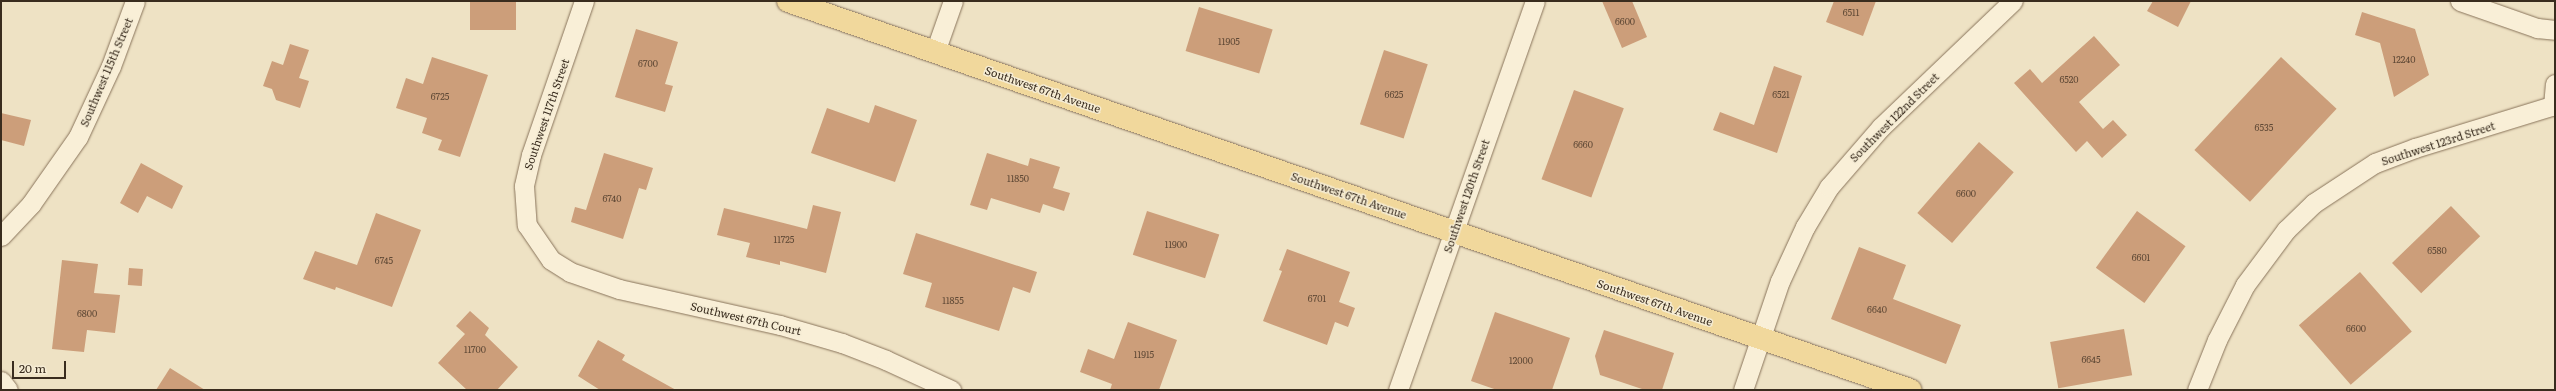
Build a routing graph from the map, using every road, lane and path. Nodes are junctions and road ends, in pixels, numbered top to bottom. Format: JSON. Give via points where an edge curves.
{"nodes":[{"id":1,"x":135,"y":1,"type":"edge"},
{"id":2,"x":584,"y":1,"type":"edge"},
{"id":3,"x":788,"y":1,"type":"edge"},
{"id":4,"x":952,"y":1,"type":"edge"},
{"id":5,"x":1535,"y":1,"type":"edge"},
{"id":6,"x":2013,"y":1,"type":"edge"},
{"id":7,"x":2460,"y":1,"type":"edge"},
{"id":8,"x":2555,"y":30,"type":"edge"},
{"id":9,"x":935,"y":52,"type":"junction"},
{"id":10,"x":2555,"y":84,"type":"edge"},
{"id":11,"x":2554,"y":105,"type":"edge"},
{"id":12,"x":1454,"y":232,"type":"junction"},
{"id":13,"x":1,"y":236,"type":"edge"},
{"id":14,"x":542,"y":249,"type":"joint"},
{"id":15,"x":1759,"y":338,"type":"junction"},
{"id":16,"x":1,"y":381,"type":"edge"},
{"id":17,"x":8,"y":390,"type":"edge"},
{"id":18,"x":951,"y":390,"type":"edge"},
{"id":19,"x":1398,"y":390,"type":"edge"},
{"id":20,"x":1744,"y":390,"type":"edge"},
{"id":21,"x":1910,"y":390,"type":"edge"},
{"id":22,"x":2197,"y":390,"type":"edge"}],
"edges":[{"from":1,"to":13,"type":"street","name":"Southwest 115th Street","via":[[111,66],[78,137],[31,204]]},
{"from":2,"to":14,"type":"street","name":"Southwest 117th Street","via":[[526,172],[524,199],[527,225]]},
{"from":3,"to":9,"type":"main road","name":"Southwest 67th Avenue"},
{"from":4,"to":9,"type":"street"},
{"from":5,"to":12,"type":"street","name":"Southwest 120th Street"},
{"from":6,"to":15,"type":"street","name":"Southwest 122nd Street","via":[[1881,127],[1829,187],[1792,253]]},
{"from":7,"to":8,"type":"street","via":[[2537,28]]},
{"from":9,"to":12,"type":"main road","name":"Southwest 67th Avenue"},
{"from":10,"to":11,"type":"street"},
{"from":11,"to":22,"type":"street","name":"Southwest 123rd Street","via":[[2375,163],[2342,182],[2314,203],[2286,230],[2244,284]]},
{"from":12,"to":15,"type":"main road","name":"Southwest 67th Avenue"},
{"from":12,"to":19,"type":"street","name":"Southwest 120th Street"},
{"from":14,"to":18,"type":"street","name":"Southwest 67th Court","via":[[561,267],[590,280],[814,334],[873,355]]},
{"from":15,"to":20,"type":"street","name":"Southwest 122nd Street"},
{"from":15,"to":21,"type":"main road","name":"Southwest 67th Avenue"},
{"from":16,"to":17,"type":"street"}]}
